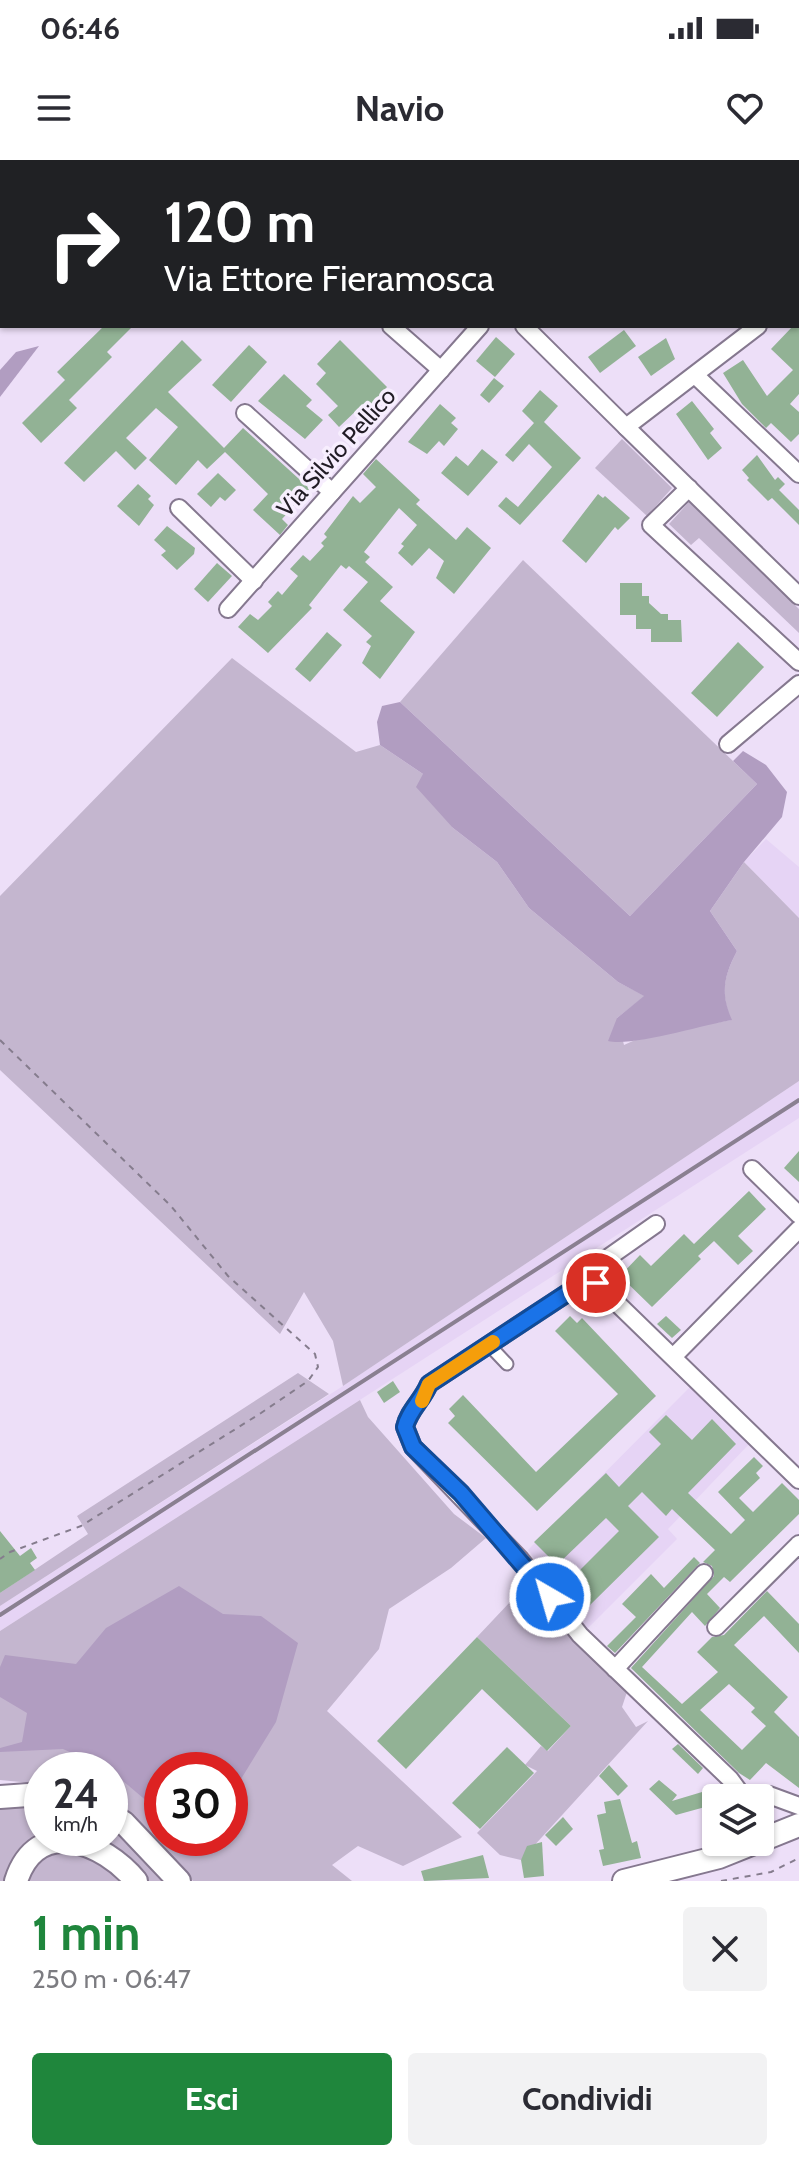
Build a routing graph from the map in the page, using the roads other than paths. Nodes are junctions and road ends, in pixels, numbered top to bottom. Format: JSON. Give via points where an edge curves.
{"nodes":[{"id":1,"x":393,"y":328,"type":"edge"},
{"id":2,"x":478,"y":328,"type":"edge"},
{"id":3,"x":526,"y":328,"type":"edge"},
{"id":4,"x":755,"y":328,"type":"edge"},
{"id":5,"x":441,"y":370,"type":"junction"},
{"id":6,"x":695,"y":375,"type":"junction"},
{"id":7,"x":245,"y":413,"type":"dead end"},
{"id":8,"x":626,"y":427,"type":"junction"},
{"id":9,"x":799,"y":474,"type":"edge"},
{"id":10,"x":689,"y":488,"type":"junction"},
{"id":11,"x":332,"y":492,"type":"junction"},
{"id":12,"x":179,"y":508,"type":"dead end"},
{"id":13,"x":254,"y":581,"type":"junction"},
{"id":14,"x":799,"y":596,"type":"edge"},
{"id":15,"x":228,"y":609,"type":"dead end"},
{"id":16,"x":799,"y":662,"type":"edge"},
{"id":17,"x":799,"y":684,"type":"edge"},
{"id":18,"x":728,"y":744,"type":"dead end"},
{"id":19,"x":752,"y":1169,"type":"dead end"},
{"id":20,"x":796,"y":1208,"type":"edge"},
{"id":21,"x":656,"y":1224,"type":"dead end"},
{"id":22,"x":799,"y":1229,"type":"edge"},
{"id":23,"x":596,"y":1283,"type":"junction"},
{"id":24,"x":489,"y":1345,"type":"junction"},
{"id":25,"x":673,"y":1357,"type":"junction"},
{"id":26,"x":507,"y":1364,"type":"dead end"},
{"id":27,"x":799,"y":1480,"type":"edge"},
{"id":28,"x":799,"y":1544,"type":"edge"},
{"id":29,"x":704,"y":1573,"type":"dead end"},
{"id":30,"x":716,"y":1627,"type":"dead end"},
{"id":31,"x":615,"y":1669,"type":"junction"},
{"id":32,"x":734,"y":1784,"type":"edge"},
{"id":33,"x":24,"y":1795,"type":"edge"},
{"id":34,"x":0,"y":1797,"type":"edge"},
{"id":35,"x":774,"y":1797,"type":"edge"},
{"id":36,"x":799,"y":1806,"type":"edge"},
{"id":37,"x":799,"y":1825,"type":"edge"},
{"id":38,"x":128,"y":1827,"type":"edge"},
{"id":39,"x":774,"y":1837,"type":"edge"},
{"id":40,"x":799,"y":1837,"type":"edge"},
{"id":41,"x":774,"y":1840,"type":"edge"},
{"id":42,"x":712,"y":1856,"type":"edge"},
{"id":43,"x":16,"y":1881,"type":"edge"},
{"id":44,"x":136,"y":1881,"type":"edge"},
{"id":45,"x":179,"y":1881,"type":"edge"},
{"id":46,"x":624,"y":1881,"type":"edge"}],
"edges":[{"from":1,"to":5,"type":"street"},
{"from":2,"to":5,"type":"street","name":"Via Silvio Pellico"},
{"from":3,"to":8,"type":"street"},
{"from":4,"to":6,"type":"street"},
{"from":5,"to":11,"type":"street","name":"Via Silvio Pellico"},
{"from":6,"to":8,"type":"street"},
{"from":6,"to":9,"type":"street"},
{"from":7,"to":11,"type":"street"},
{"from":8,"to":10,"type":"street"},
{"from":10,"to":14,"type":"street"},
{"from":10,"to":16,"type":"street","via":[[651,525]]},
{"from":11,"to":13,"type":"street","name":"Via Silvio Pellico"},
{"from":12,"to":13,"type":"street"},
{"from":13,"to":15,"type":"street","name":"Via Silvio Pellico"},
{"from":17,"to":18,"type":"street"},
{"from":19,"to":20,"type":"street"},
{"from":21,"to":23,"type":"street","via":[[592,1269],[588,1275]]},
{"from":22,"to":25,"type":"street"},
{"from":23,"to":24,"type":"street","via":[[575,1288]]},
{"from":23,"to":25,"type":"street"},
{"from":24,"to":26,"type":"street"},
{"from":24,"to":31,"type":"street","via":[[429,1384],[405,1427],[413,1447],[461,1493]]},
{"from":25,"to":27,"type":"street"},
{"from":28,"to":30,"type":"street"},
{"from":29,"to":31,"type":"street"},
{"from":31,"to":32,"type":"street"},
{"from":33,"to":34,"type":"main road"},
{"from":35,"to":36,"type":"street"},
{"from":37,"to":39,"type":"main road"},
{"from":38,"to":45,"type":"main road"},
{"from":40,"to":41,"type":"street"},
{"from":42,"to":46,"type":"main road"},
{"from":43,"to":44,"type":"main road","via":[[32,1856],[64,1840],[102,1851]]}]}
